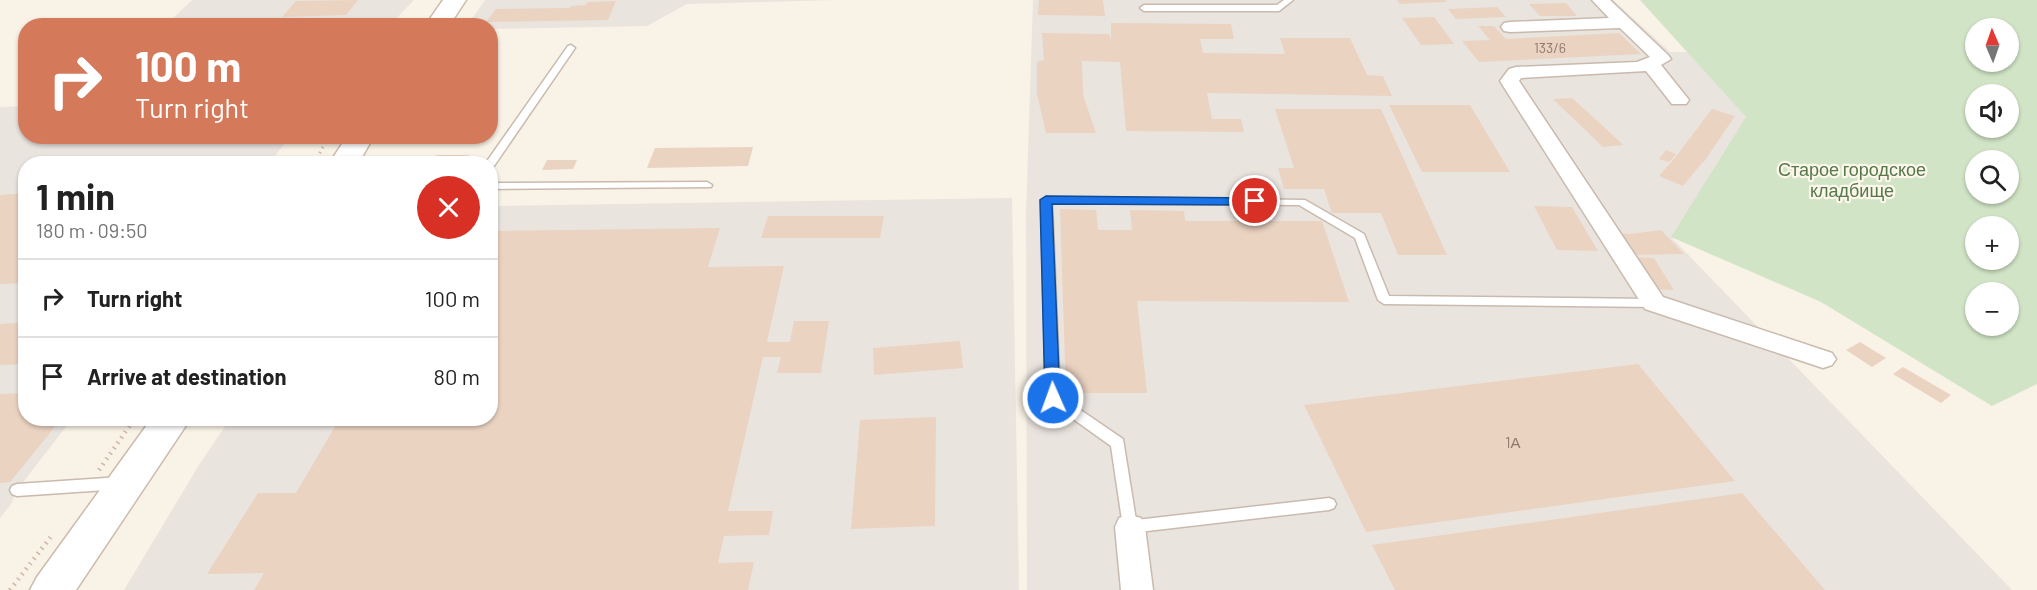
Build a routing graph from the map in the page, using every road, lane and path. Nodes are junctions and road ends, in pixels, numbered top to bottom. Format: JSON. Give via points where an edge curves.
{"nodes":[{"id":1,"x":455,"y":0,"type":"edge"},
{"id":2,"x":1289,"y":0,"type":"edge"},
{"id":3,"x":1600,"y":0,"type":"edge"},
{"id":4,"x":1144,"y":8,"type":"dead end"},
{"id":5,"x":443,"y":18,"type":"edge"},
{"id":6,"x":1624,"y":23,"type":"junction"},
{"id":7,"x":1510,"y":27,"type":"dead end"},
{"id":8,"x":571,"y":48,"type":"dead end"},
{"id":9,"x":1650,"y":63,"type":"junction"},
{"id":10,"x":1679,"y":100,"type":"dead end"},
{"id":11,"x":496,"y":156,"type":"edge"},
{"id":12,"x":707,"y":185,"type":"dead end"},
{"id":13,"x":498,"y":186,"type":"edge"},
{"id":14,"x":1654,"y":303,"type":"junction"},
{"id":15,"x":1823,"y":358,"type":"dead end"},
{"id":16,"x":130,"y":426,"type":"edge"},
{"id":17,"x":167,"y":426,"type":"edge"},
{"id":18,"x":128,"y":482,"type":"junction"},
{"id":19,"x":89,"y":485,"type":"junction"},
{"id":20,"x":17,"y":490,"type":"dead end"},
{"id":21,"x":1329,"y":504,"type":"dead end"},
{"id":22,"x":1130,"y":527,"type":"junction"},
{"id":23,"x":58,"y":528,"type":"dead end"},
{"id":24,"x":10,"y":590,"type":"edge"},
{"id":25,"x":52,"y":590,"type":"edge"},
{"id":26,"x":1137,"y":590,"type":"edge"}],
"edges":[{"from":1,"to":5,"type":"main road"},
{"from":2,"to":4,"type":"lane","via":[[1279,8]]},
{"from":3,"to":6,"type":"street"},
{"from":6,"to":7,"type":"street"},
{"from":6,"to":9,"type":"street","via":[[1662,59]]},
{"from":8,"to":11,"type":"lane"},
{"from":9,"to":10,"type":"street"},
{"from":9,"to":14,"type":"street","via":[[1639,67],[1516,74],[1509,81]]},
{"from":12,"to":13,"type":"lane"},
{"from":14,"to":15,"type":"street"},
{"from":14,"to":22,"type":"lane","via":[[1384,300],[1360,236],[1301,202],[1046,200],[1053,398],[1118,442]]},
{"from":16,"to":19,"type":"path"},
{"from":17,"to":18,"type":"main road"},
{"from":18,"to":19,"type":"lane"},
{"from":18,"to":25,"type":"main road"},
{"from":19,"to":20,"type":"lane"},
{"from":21,"to":22,"type":"lane"},
{"from":22,"to":26,"type":"street"},
{"from":23,"to":24,"type":"path"}]}
